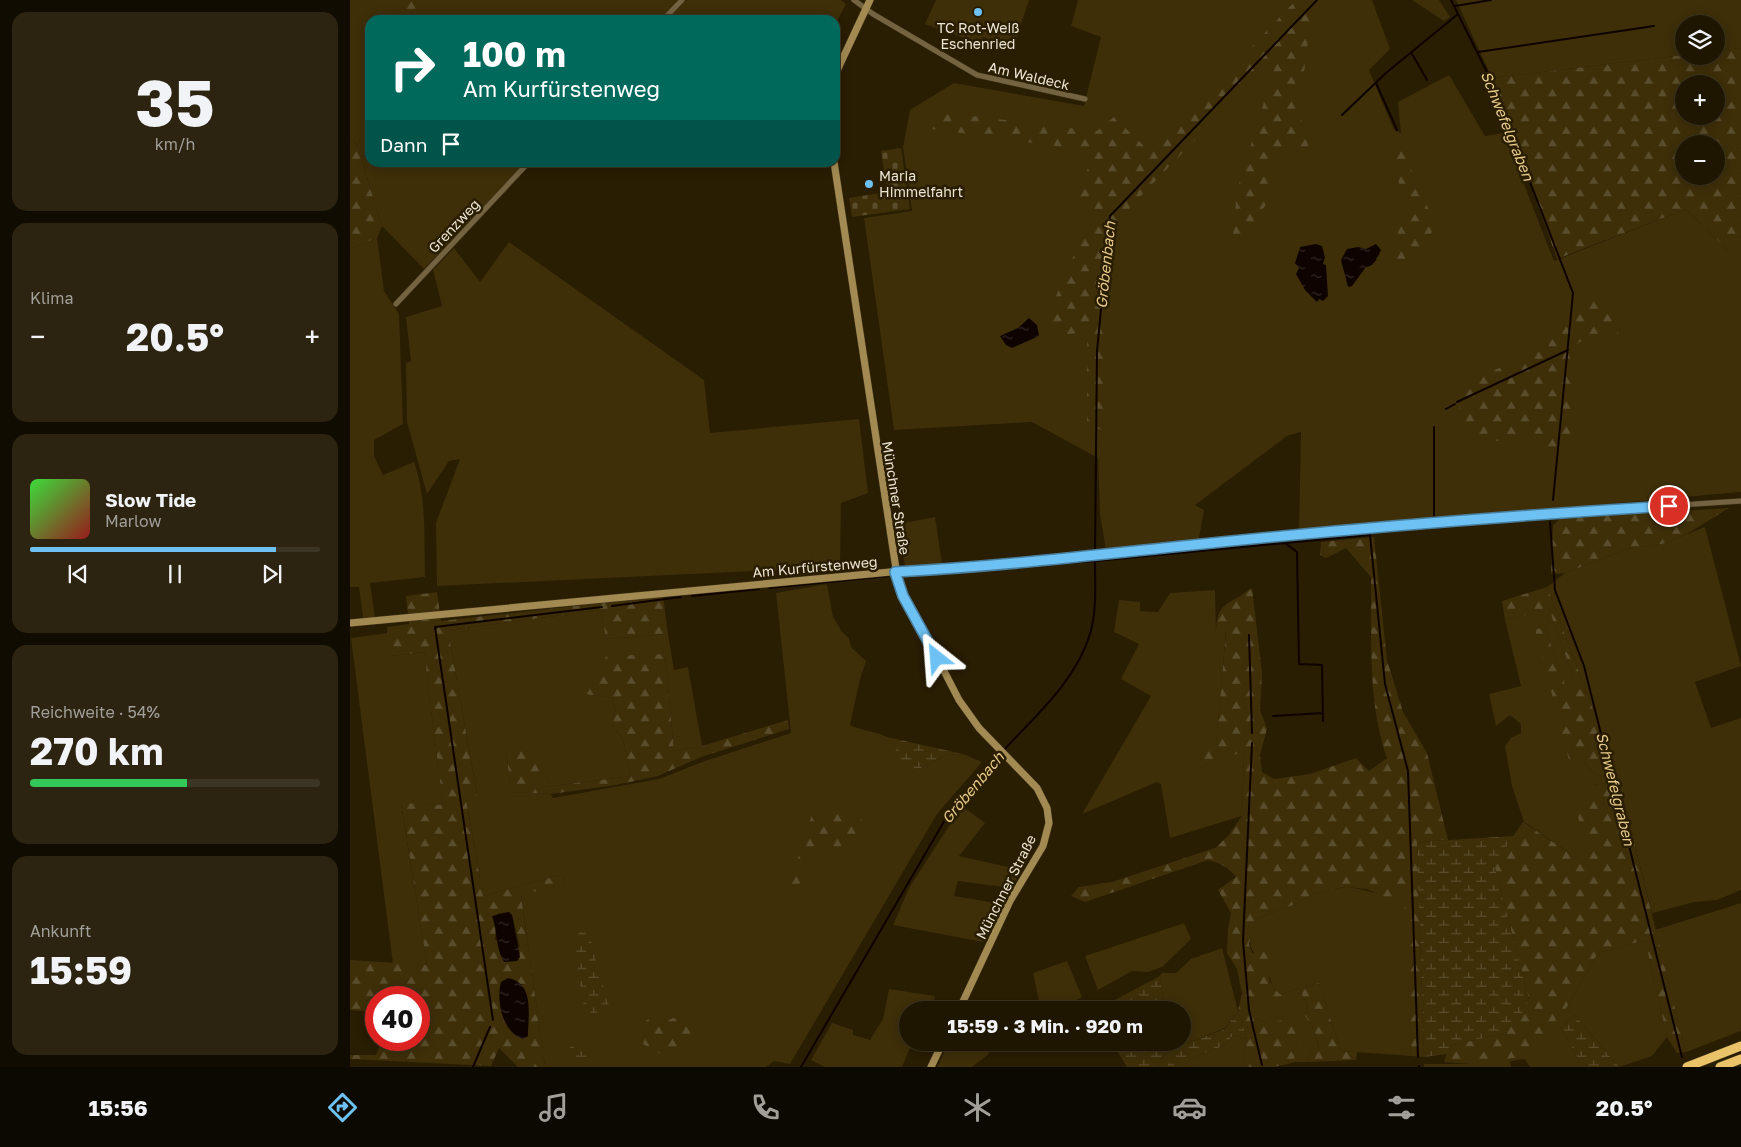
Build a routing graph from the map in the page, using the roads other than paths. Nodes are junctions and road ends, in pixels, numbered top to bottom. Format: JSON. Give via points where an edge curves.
{"nodes":[{"id":1,"x":682,"y":0,"type":"edge"},
{"id":2,"x":854,"y":0,"type":"edge"},
{"id":3,"x":870,"y":0,"type":"edge"},
{"id":4,"x":866,"y":9,"type":"junction"},
{"id":5,"x":668,"y":15,"type":"edge"},
{"id":6,"x":840,"y":64,"type":"edge"},
{"id":7,"x":1084,"y":99,"type":"dead end"},
{"id":8,"x":524,"y":167,"type":"edge"},
{"id":9,"x":835,"y":167,"type":"edge"},
{"id":10,"x":396,"y":304,"type":"dead end"},
{"id":11,"x":1741,"y":501,"type":"edge"},
{"id":12,"x":898,"y":572,"type":"junction"},
{"id":13,"x":350,"y":623,"type":"edge"},
{"id":14,"x":963,"y":1001,"type":"edge"},
{"id":15,"x":1741,"y":1046,"type":"edge"},
{"id":16,"x":939,"y":1051,"type":"edge"},
{"id":17,"x":1741,"y":1059,"type":"edge"},
{"id":18,"x":931,"y":1067,"type":"edge"},
{"id":19,"x":1686,"y":1067,"type":"edge"},
{"id":20,"x":1720,"y":1067,"type":"edge"}],
"edges":[{"from":1,"to":5,"type":"street"},
{"from":2,"to":4,"type":"street","name":"Am Waldeck"},
{"from":3,"to":4,"type":"street"},
{"from":4,"to":6,"type":"street"},
{"from":4,"to":7,"type":"street","name":"Am Waldeck","via":[[977,75]]},
{"from":8,"to":10,"type":"street","name":"Grenzweg"},
{"from":9,"to":12,"type":"street","name":"Münchner Straße"},
{"from":11,"to":12,"type":"street","name":"Am Kurfürstenweg","via":[[1560,513]]},
{"from":12,"to":13,"type":"street","name":"Am Kurfürstenweg"},
{"from":12,"to":14,"type":"street","name":"Münchner Straße","via":[[903,596],[959,700],[1006,757],[1037,788],[1047,808],[1047,835],[1010,901]]},
{"from":15,"to":19,"type":"highway"},
{"from":16,"to":18,"type":"street"},
{"from":17,"to":20,"type":"highway"}]}
